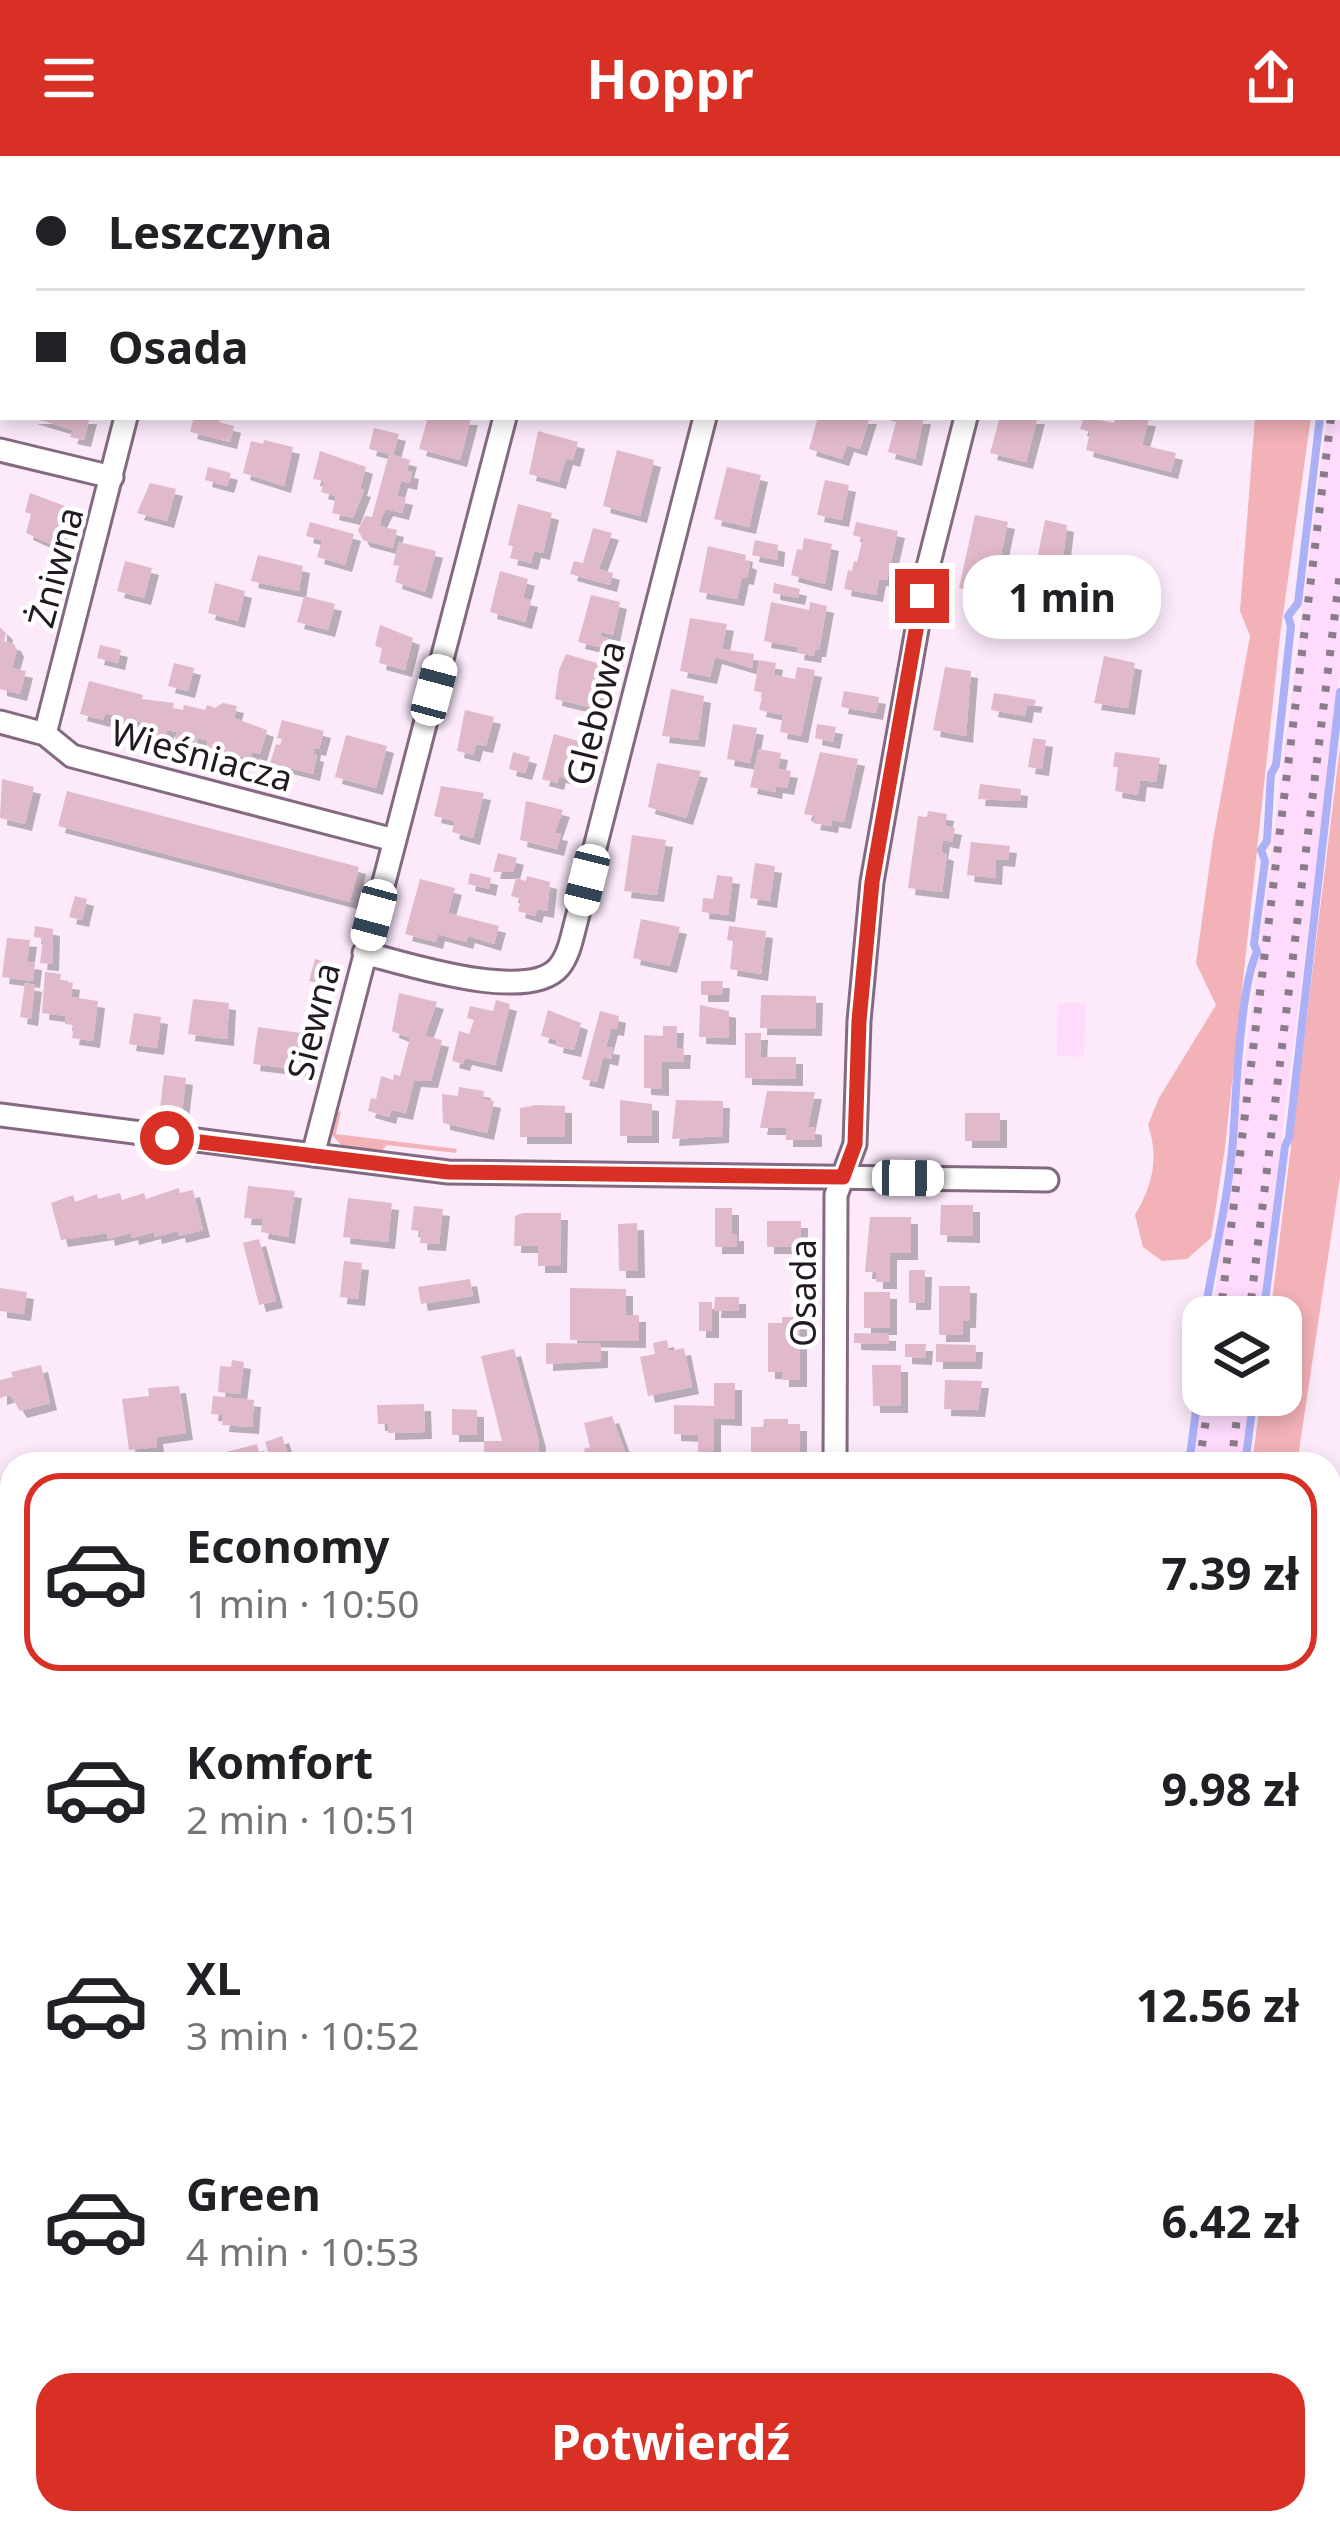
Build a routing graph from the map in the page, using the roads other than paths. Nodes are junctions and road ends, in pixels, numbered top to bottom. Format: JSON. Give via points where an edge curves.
{"nodes":[{"id":1,"x":125,"y":420,"type":"edge"},
{"id":2,"x":505,"y":420,"type":"edge"},
{"id":3,"x":704,"y":420,"type":"edge"},
{"id":4,"x":965,"y":420,"type":"edge"},
{"id":5,"x":0,"y":450,"type":"edge"},
{"id":6,"x":112,"y":477,"type":"junction"},
{"id":7,"x":0,"y":722,"type":"edge"},
{"id":8,"x":45,"y":734,"type":"junction"},
{"id":9,"x":394,"y":840,"type":"junction"},
{"id":10,"x":364,"y":953,"type":"junction"},
{"id":11,"x":0,"y":1115,"type":"edge"},
{"id":12,"x":313,"y":1155,"type":"junction"},
{"id":13,"x":843,"y":1177,"type":"junction"},
{"id":14,"x":1047,"y":1180,"type":"dead end"},
{"id":15,"x":835,"y":1452,"type":"edge"}],
"edges":[{"from":1,"to":6,"type":"street","name":"Żniwna"},
{"from":2,"to":9,"type":"street","name":"Siewna"},
{"from":3,"to":10,"type":"street","name":"Glebowa","via":[[559,968],[540,979],[478,979]]},
{"from":4,"to":13,"type":"street","name":"Osada","via":[[928,567],[881,824],[862,971],[855,1150]]},
{"from":5,"to":6,"type":"street"},
{"from":6,"to":8,"type":"street","name":"Żniwna"},
{"from":7,"to":8,"type":"street","name":"Wieśniacza"},
{"from":8,"to":9,"type":"street","name":"Wieśniacza","via":[[72,755]]},
{"from":9,"to":10,"type":"street","name":"Siewna"},
{"from":10,"to":12,"type":"street","name":"Siewna"},
{"from":11,"to":12,"type":"street"},
{"from":12,"to":13,"type":"street","via":[[487,1173]]},
{"from":13,"to":14,"type":"street"},
{"from":13,"to":15,"type":"street","name":"Osada","via":[[836,1202]]}]}
